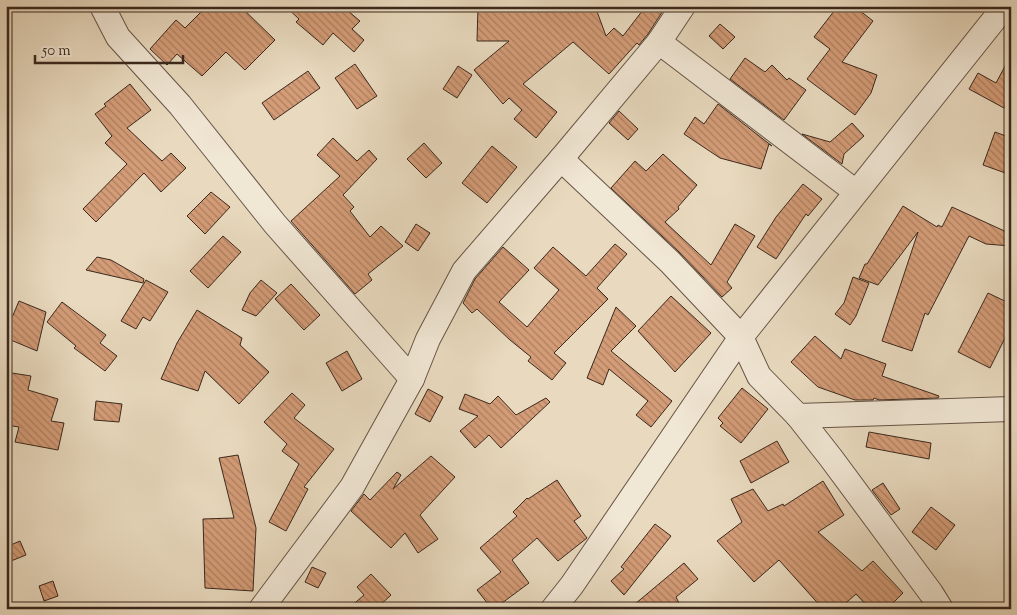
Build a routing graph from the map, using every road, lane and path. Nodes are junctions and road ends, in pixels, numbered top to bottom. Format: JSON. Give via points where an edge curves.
{"nodes":[{"id":1,"x":102,"y":6,"type":"edge"},
{"id":2,"x":683,"y":6,"type":"edge"},
{"id":3,"x":1005,"y":6,"type":"edge"},
{"id":4,"x":659,"y":42,"type":"junction"},
{"id":5,"x":561,"y":159,"type":"junction"},
{"id":6,"x":856,"y":192,"type":"junction"},
{"id":7,"x":741,"y":337,"type":"junction"},
{"id":8,"x":412,"y":380,"type":"junction"},
{"id":9,"x":1011,"y":409,"type":"edge"},
{"id":10,"x":798,"y":416,"type":"junction"},
{"id":11,"x":261,"y":609,"type":"edge"},
{"id":12,"x":553,"y":609,"type":"edge"},
{"id":13,"x":941,"y":609,"type":"edge"}],
"edges":[{"from":1,"to":8,"type":"street","via":[[118,37],[180,105],[275,224]]},
{"from":2,"to":4,"type":"street"},
{"from":3,"to":6,"type":"street"},
{"from":4,"to":5,"type":"street"},
{"from":4,"to":6,"type":"street"},
{"from":5,"to":7,"type":"street","via":[[670,262]]},
{"from":5,"to":8,"type":"street","via":[[464,271],[428,339]]},
{"from":6,"to":7,"type":"street"},
{"from":7,"to":10,"type":"street","via":[[759,376]]},
{"from":7,"to":12,"type":"street"},
{"from":8,"to":11,"type":"street","via":[[352,487]]},
{"from":9,"to":10,"type":"street"},
{"from":10,"to":13,"type":"street"}]}
